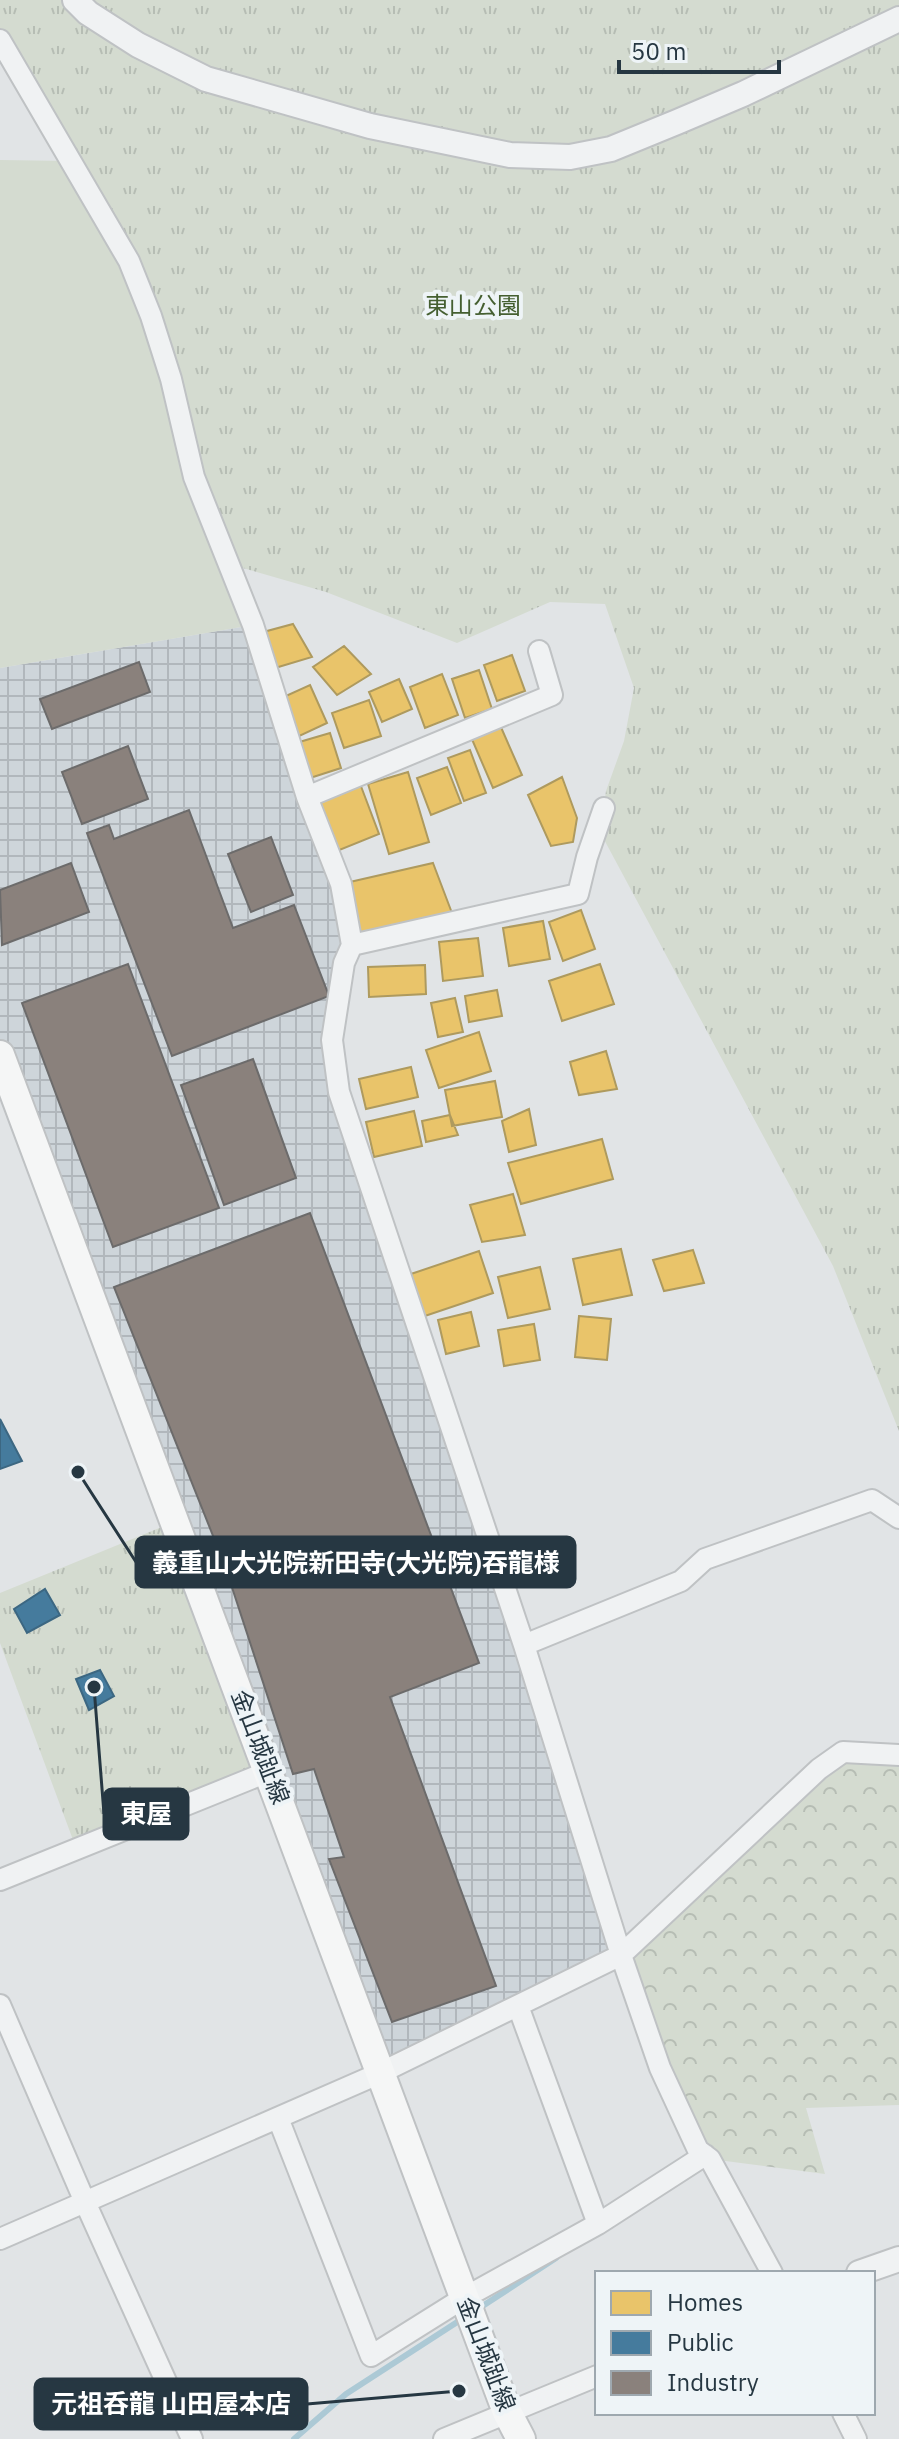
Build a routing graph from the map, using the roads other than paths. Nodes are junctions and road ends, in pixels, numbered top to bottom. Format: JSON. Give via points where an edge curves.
{"nodes":[{"id":1,"x":75,"y":0,"type":"edge"},
{"id":2,"x":899,"y":19,"type":"edge"},
{"id":3,"x":0,"y":40,"type":"edge"},
{"id":4,"x":539,"y":651,"type":"dead end"},
{"id":5,"x":307,"y":797,"type":"junction"},
{"id":6,"x":604,"y":808,"type":"dead end"},
{"id":7,"x":352,"y":945,"type":"junction"},
{"id":8,"x":0,"y":1055,"type":"edge"},
{"id":9,"x":899,"y":1518,"type":"edge"},
{"id":10,"x":524,"y":1645,"type":"junction"},
{"id":11,"x":899,"y":1755,"type":"edge"},
{"id":12,"x":270,"y":1771,"type":"junction"},
{"id":13,"x":0,"y":1880,"type":"edge"},
{"id":14,"x":621,"y":1955,"type":"junction"},
{"id":15,"x":0,"y":2005,"type":"edge"},
{"id":16,"x":518,"y":2006,"type":"junction"},
{"id":17,"x":381,"y":2072,"type":"junction"},
{"id":18,"x":278,"y":2118,"type":"junction"},
{"id":19,"x":705,"y":2155,"type":"junction"},
{"id":20,"x":85,"y":2202,"type":"junction"},
{"id":21,"x":598,"y":2224,"type":"junction"},
{"id":22,"x":0,"y":2239,"type":"edge"},
{"id":23,"x":899,"y":2259,"type":"edge"},
{"id":24,"x":771,"y":2271,"type":"edge"},
{"id":25,"x":865,"y":2271,"type":"edge"},
{"id":26,"x":465,"y":2298,"type":"junction"},
{"id":27,"x":595,"y":2377,"type":"edge"},
{"id":28,"x":507,"y":2412,"type":"junction"},
{"id":29,"x":844,"y":2415,"type":"edge"},
{"id":30,"x":192,"y":2439,"type":"edge"},
{"id":31,"x":444,"y":2439,"type":"edge"},
{"id":32,"x":521,"y":2439,"type":"edge"},
{"id":33,"x":856,"y":2439,"type":"edge"}],
"edges":[{"from":1,"to":2,"type":"street","via":[[138,45],[220,84],[370,126],[510,155],[570,157],[611,149],[677,122]]},
{"from":3,"to":5,"type":"street","via":[[129,261],[171,379],[194,477],[253,625]]},
{"from":4,"to":5,"type":"street","via":[[552,695]]},
{"from":5,"to":7,"type":"street","via":[[341,884]]},
{"from":6,"to":7,"type":"street","via":[[578,894]]},
{"from":7,"to":10,"type":"street","via":[[344,963],[332,1040],[339,1092]]},
{"from":8,"to":12,"type":"main road","name":"金山城趾線"},
{"from":9,"to":10,"type":"street","via":[[872,1500],[705,1559],[681,1581]]},
{"from":10,"to":14,"type":"street"},
{"from":11,"to":14,"type":"street","via":[[843,1752],[819,1769]]},
{"from":12,"to":13,"type":"street"},
{"from":12,"to":17,"type":"main road","name":"金山城趾線"},
{"from":14,"to":16,"type":"street"},
{"from":14,"to":19,"type":"street","via":[[660,2068]]},
{"from":15,"to":20,"type":"street"},
{"from":16,"to":17,"type":"street"},
{"from":16,"to":21,"type":"street"},
{"from":17,"to":18,"type":"street"},
{"from":17,"to":26,"type":"main road","name":"金山城趾線"},
{"from":18,"to":20,"type":"street"},
{"from":18,"to":26,"type":"street","via":[[371,2356]]},
{"from":19,"to":21,"type":"street"},
{"from":19,"to":24,"type":"street"},
{"from":20,"to":22,"type":"street"},
{"from":20,"to":30,"type":"street"},
{"from":21,"to":26,"type":"street"},
{"from":23,"to":25,"type":"street"},
{"from":26,"to":28,"type":"main road","name":"金山城趾線"},
{"from":27,"to":28,"type":"street"},
{"from":28,"to":31,"type":"street"},
{"from":28,"to":32,"type":"main road","name":"金山城趾線"},
{"from":29,"to":33,"type":"street"}]}
